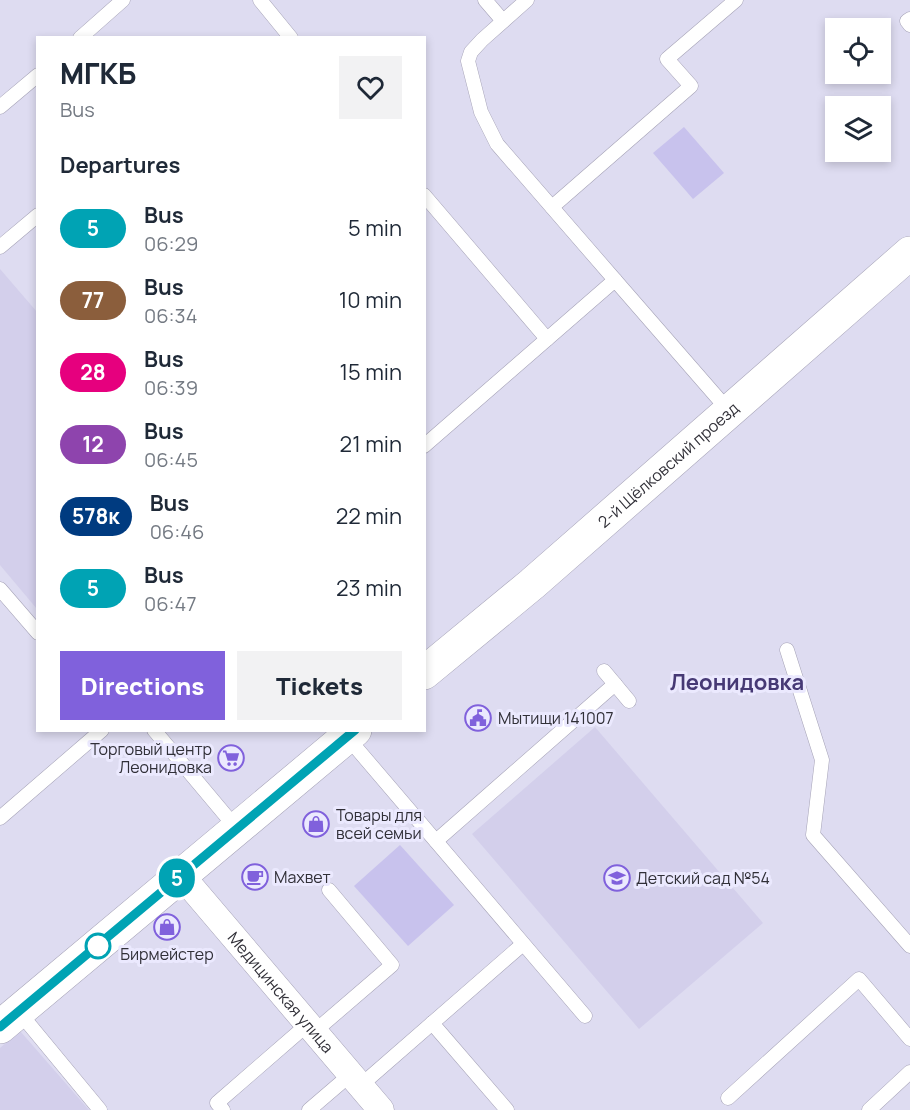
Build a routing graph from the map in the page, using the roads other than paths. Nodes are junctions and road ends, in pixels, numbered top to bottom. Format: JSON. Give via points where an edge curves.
{"nodes":[{"id":1,"x":123,"y":0,"type":"edge"},
{"id":2,"x":260,"y":0,"type":"edge"},
{"id":3,"x":485,"y":0,"type":"edge"},
{"id":4,"x":527,"y":0,"type":"edge"},
{"id":5,"x":735,"y":0,"type":"edge"},
{"id":6,"x":910,"y":19,"type":"edge"},
{"id":7,"x":503,"y":21,"type":"junction"},
{"id":8,"x":910,"y":25,"type":"edge"},
{"id":9,"x":82,"y":36,"type":"edge"},
{"id":10,"x":289,"y":36,"type":"edge"},
{"id":11,"x":36,"y":77,"type":"edge"},
{"id":12,"x":0,"y":107,"type":"edge"},
{"id":13,"x":426,"y":197,"type":"edge"},
{"id":14,"x":552,"y":207,"type":"junction"},
{"id":15,"x":36,"y":217,"type":"edge"},
{"id":16,"x":0,"y":247,"type":"edge"},
{"id":17,"x":910,"y":253,"type":"edge"},
{"id":18,"x":615,"y":280,"type":"junction"},
{"id":19,"x":547,"y":339,"type":"junction"},
{"id":20,"x":729,"y":411,"type":"junction"},
{"id":21,"x":426,"y":444,"type":"edge"},
{"id":22,"x":0,"y":589,"type":"edge"},
{"id":23,"x":36,"y":631,"type":"edge"},
{"id":24,"x":788,"y":650,"type":"dead end"},
{"id":25,"x":426,"y":671,"type":"edge"},
{"id":26,"x":604,"y":671,"type":"dead end"},
{"id":27,"x":615,"y":684,"type":"junction"},
{"id":28,"x":629,"y":701,"type":"dead end"},
{"id":29,"x":100,"y":732,"type":"edge"},
{"id":30,"x":156,"y":732,"type":"edge"},
{"id":31,"x":351,"y":734,"type":"edge"},
{"id":32,"x":0,"y":818,"type":"edge"},
{"id":33,"x":237,"y":829,"type":"junction"},
{"id":34,"x":436,"y":841,"type":"junction"},
{"id":35,"x":181,"y":874,"type":"junction"},
{"id":36,"x":329,"y":890,"type":"dead end"},
{"id":37,"x":524,"y":944,"type":"junction"},
{"id":38,"x":910,"y":946,"type":"edge"},
{"id":39,"x":585,"y":1016,"type":"dead end"},
{"id":40,"x":9,"y":1019,"type":"edge"},
{"id":41,"x":432,"y":1023,"type":"junction"},
{"id":42,"x":311,"y":1028,"type":"junction"},
{"id":43,"x":910,"y":1039,"type":"edge"},
{"id":44,"x":910,"y":1072,"type":"edge"},
{"id":45,"x":356,"y":1080,"type":"junction"},
{"id":46,"x":728,"y":1098,"type":"dead end"},
{"id":47,"x":100,"y":1110,"type":"edge"},
{"id":48,"x":223,"y":1110,"type":"edge"},
{"id":49,"x":309,"y":1110,"type":"edge"},
{"id":50,"x":381,"y":1110,"type":"edge"},
{"id":51,"x":507,"y":1110,"type":"edge"},
{"id":52,"x":868,"y":1110,"type":"edge"}],
"edges":[{"from":1,"to":9,"type":"lane"},
{"from":2,"to":10,"type":"lane"},
{"from":3,"to":7,"type":"lane"},
{"from":4,"to":7,"type":"lane"},
{"from":5,"to":14,"type":"lane","via":[[667,59],[691,86]]},
{"from":6,"to":8,"type":"lane"},
{"from":7,"to":14,"type":"lane","via":[[471,52],[468,61],[473,86],[497,144]]},
{"from":11,"to":12,"type":"lane"},
{"from":13,"to":19,"type":"lane"},
{"from":14,"to":18,"type":"lane"},
{"from":15,"to":16,"type":"lane"},
{"from":17,"to":20,"type":"street","name":"2-й Щёлковский проезд"},
{"from":18,"to":19,"type":"lane"},
{"from":18,"to":20,"type":"lane"},
{"from":19,"to":21,"type":"lane"},
{"from":20,"to":25,"type":"street","name":"2-й Щёлковский проезд"},
{"from":22,"to":23,"type":"lane"},
{"from":24,"to":38,"type":"lane","via":[[822,760],[813,835]]},
{"from":26,"to":27,"type":"lane"},
{"from":27,"to":28,"type":"lane"},
{"from":27,"to":34,"type":"lane"},
{"from":29,"to":32,"type":"lane"},
{"from":30,"to":33,"type":"lane"},
{"from":31,"to":33,"type":"street"},
{"from":31,"to":34,"type":"lane"},
{"from":33,"to":35,"type":"street"},
{"from":34,"to":37,"type":"lane"},
{"from":35,"to":40,"type":"street"},
{"from":35,"to":42,"type":"street","name":"Медицинская улица"},
{"from":36,"to":42,"type":"lane","via":[[392,965]]},
{"from":37,"to":39,"type":"lane"},
{"from":37,"to":41,"type":"lane"},
{"from":40,"to":47,"type":"lane"},
{"from":41,"to":45,"type":"lane"},
{"from":41,"to":51,"type":"lane"},
{"from":42,"to":45,"type":"street","name":"Медицинская улица"},
{"from":42,"to":48,"type":"lane","via":[[217,1103]]},
{"from":43,"to":46,"type":"lane","via":[[859,979]]},
{"from":44,"to":52,"type":"lane"},
{"from":45,"to":49,"type":"lane"},
{"from":45,"to":50,"type":"street","name":"Медицинская улица"}]}
